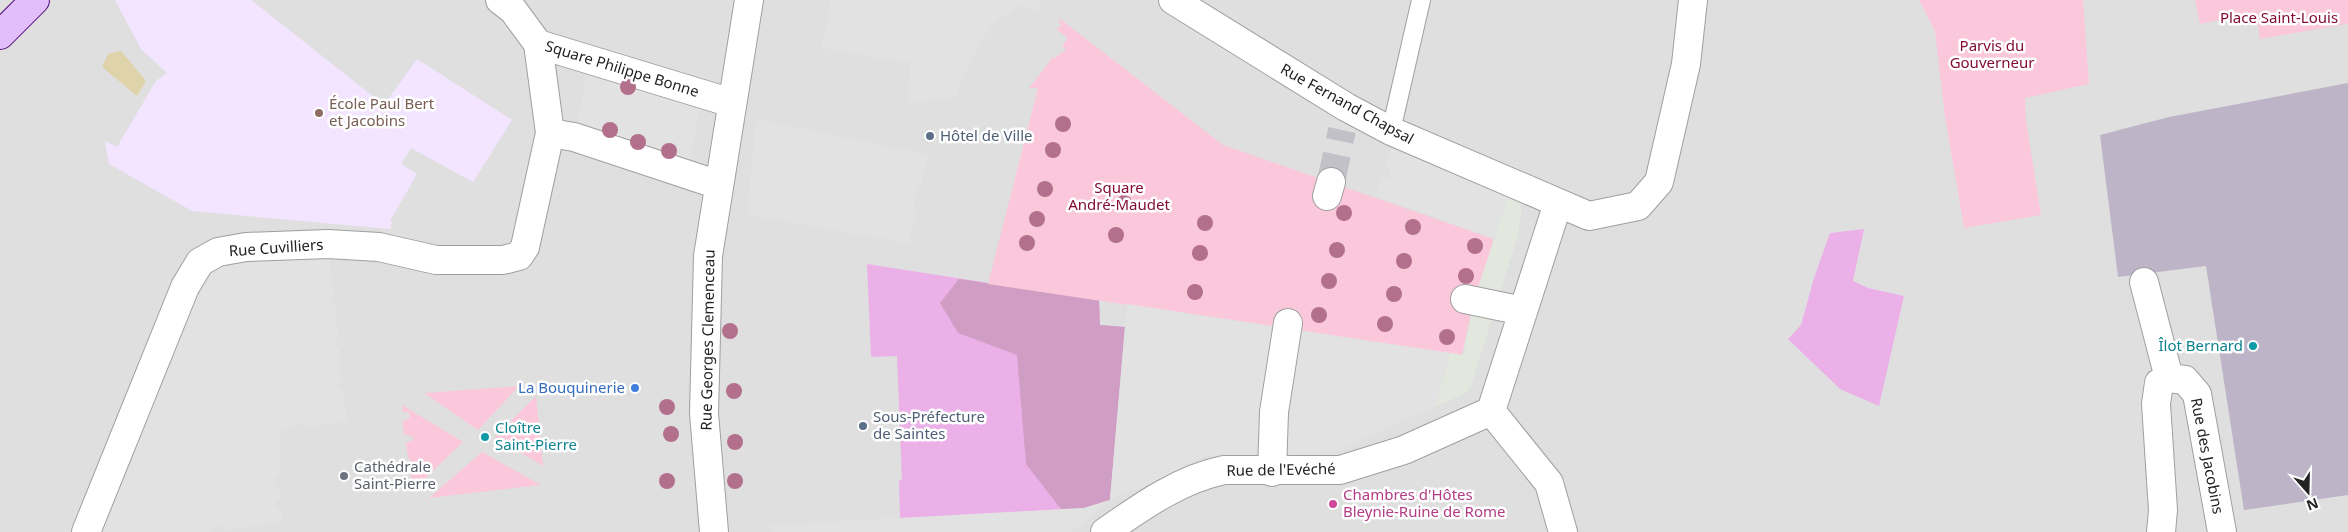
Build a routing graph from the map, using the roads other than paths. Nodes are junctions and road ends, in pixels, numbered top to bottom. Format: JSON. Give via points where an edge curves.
{"nodes":[{"id":1,"x":35,"y":0,"type":"edge"},
{"id":2,"x":500,"y":0,"type":"edge"},
{"id":3,"x":750,"y":0,"type":"edge"},
{"id":4,"x":1173,"y":0,"type":"edge"},
{"id":5,"x":1421,"y":0,"type":"edge"},
{"id":6,"x":1693,"y":0,"type":"edge"},
{"id":7,"x":0,"y":35,"type":"edge"},
{"id":8,"x":538,"y":44,"type":"junction"},
{"id":9,"x":732,"y":103,"type":"junction"},
{"id":10,"x":1391,"y":132,"type":"junction"},
{"id":11,"x":550,"y":133,"type":"junction"},
{"id":12,"x":719,"y":185,"type":"junction"},
{"id":13,"x":1558,"y":203,"type":"junction"},
{"id":14,"x":2144,"y":282,"type":"dead end"},
{"id":15,"x":1465,"y":299,"type":"dead end"},
{"id":16,"x":1523,"y":311,"type":"junction"},
{"id":17,"x":1288,"y":323,"type":"dead end"},
{"id":18,"x":2168,"y":378,"type":"junction"},
{"id":19,"x":1491,"y":411,"type":"junction"},
{"id":20,"x":1272,"y":472,"type":"junction"},
{"id":21,"x":2155,"y":528,"type":"edge"},
{"id":22,"x":86,"y":532,"type":"edge"},
{"id":23,"x":714,"y":532,"type":"edge"},
{"id":24,"x":1104,"y":532,"type":"edge"},
{"id":25,"x":1563,"y":532,"type":"edge"},
{"id":26,"x":2222,"y":532,"type":"edge"}],
"edges":[{"from":1,"to":7,"type":"street"},
{"from":2,"to":8,"type":"street","via":[[513,10]]},
{"from":3,"to":9,"type":"street","name":"Rue Georges Clemenceau"},
{"from":4,"to":10,"type":"street","name":"Rue Fernand Chapsal","via":[[1344,118]]},
{"from":5,"to":10,"type":"lane"},
{"from":6,"to":13,"type":"street","name":"Rue Fernand Chapsal","via":[[1686,64],[1659,182],[1638,206],[1589,216]]},
{"from":8,"to":9,"type":"street","name":"Square Philippe Bonne"},
{"from":8,"to":11,"type":"street","name":"Square Philippe Bonne"},
{"from":9,"to":12,"type":"street","name":"Rue Georges Clemenceau"},
{"from":10,"to":13,"type":"street","name":"Rue Fernand Chapsal"},
{"from":11,"to":12,"type":"street","via":[[574,137]]},
{"from":11,"to":22,"type":"street","name":"Rue Cuvilliers","via":[[525,247],[519,256],[503,260],[436,260],[379,247],[328,244],[246,247],[218,252],[200,262],[185,287]]},
{"from":12,"to":23,"type":"street","name":"Rue Georges Clemenceau","via":[[708,256],[704,413]]},
{"from":13,"to":16,"type":"street"},
{"from":14,"to":18,"type":"street"},
{"from":15,"to":16,"type":"street"},
{"from":16,"to":19,"type":"street"},
{"from":17,"to":20,"type":"street","via":[[1274,412]]},
{"from":18,"to":21,"type":"street","via":[[2159,383],[2156,404],[2163,510]]},
{"from":18,"to":26,"type":"street","name":"Rue des Jacobins","via":[[2185,380],[2197,394]]},
{"from":19,"to":20,"type":"street","name":"Rue de l'Evéché","via":[[1404,450],[1340,470]]},
{"from":19,"to":25,"type":"street","via":[[1549,483]]},
{"from":20,"to":24,"type":"street","name":"Rue de l'Evéché","via":[[1224,470],[1207,474],[1139,509]]}]}
